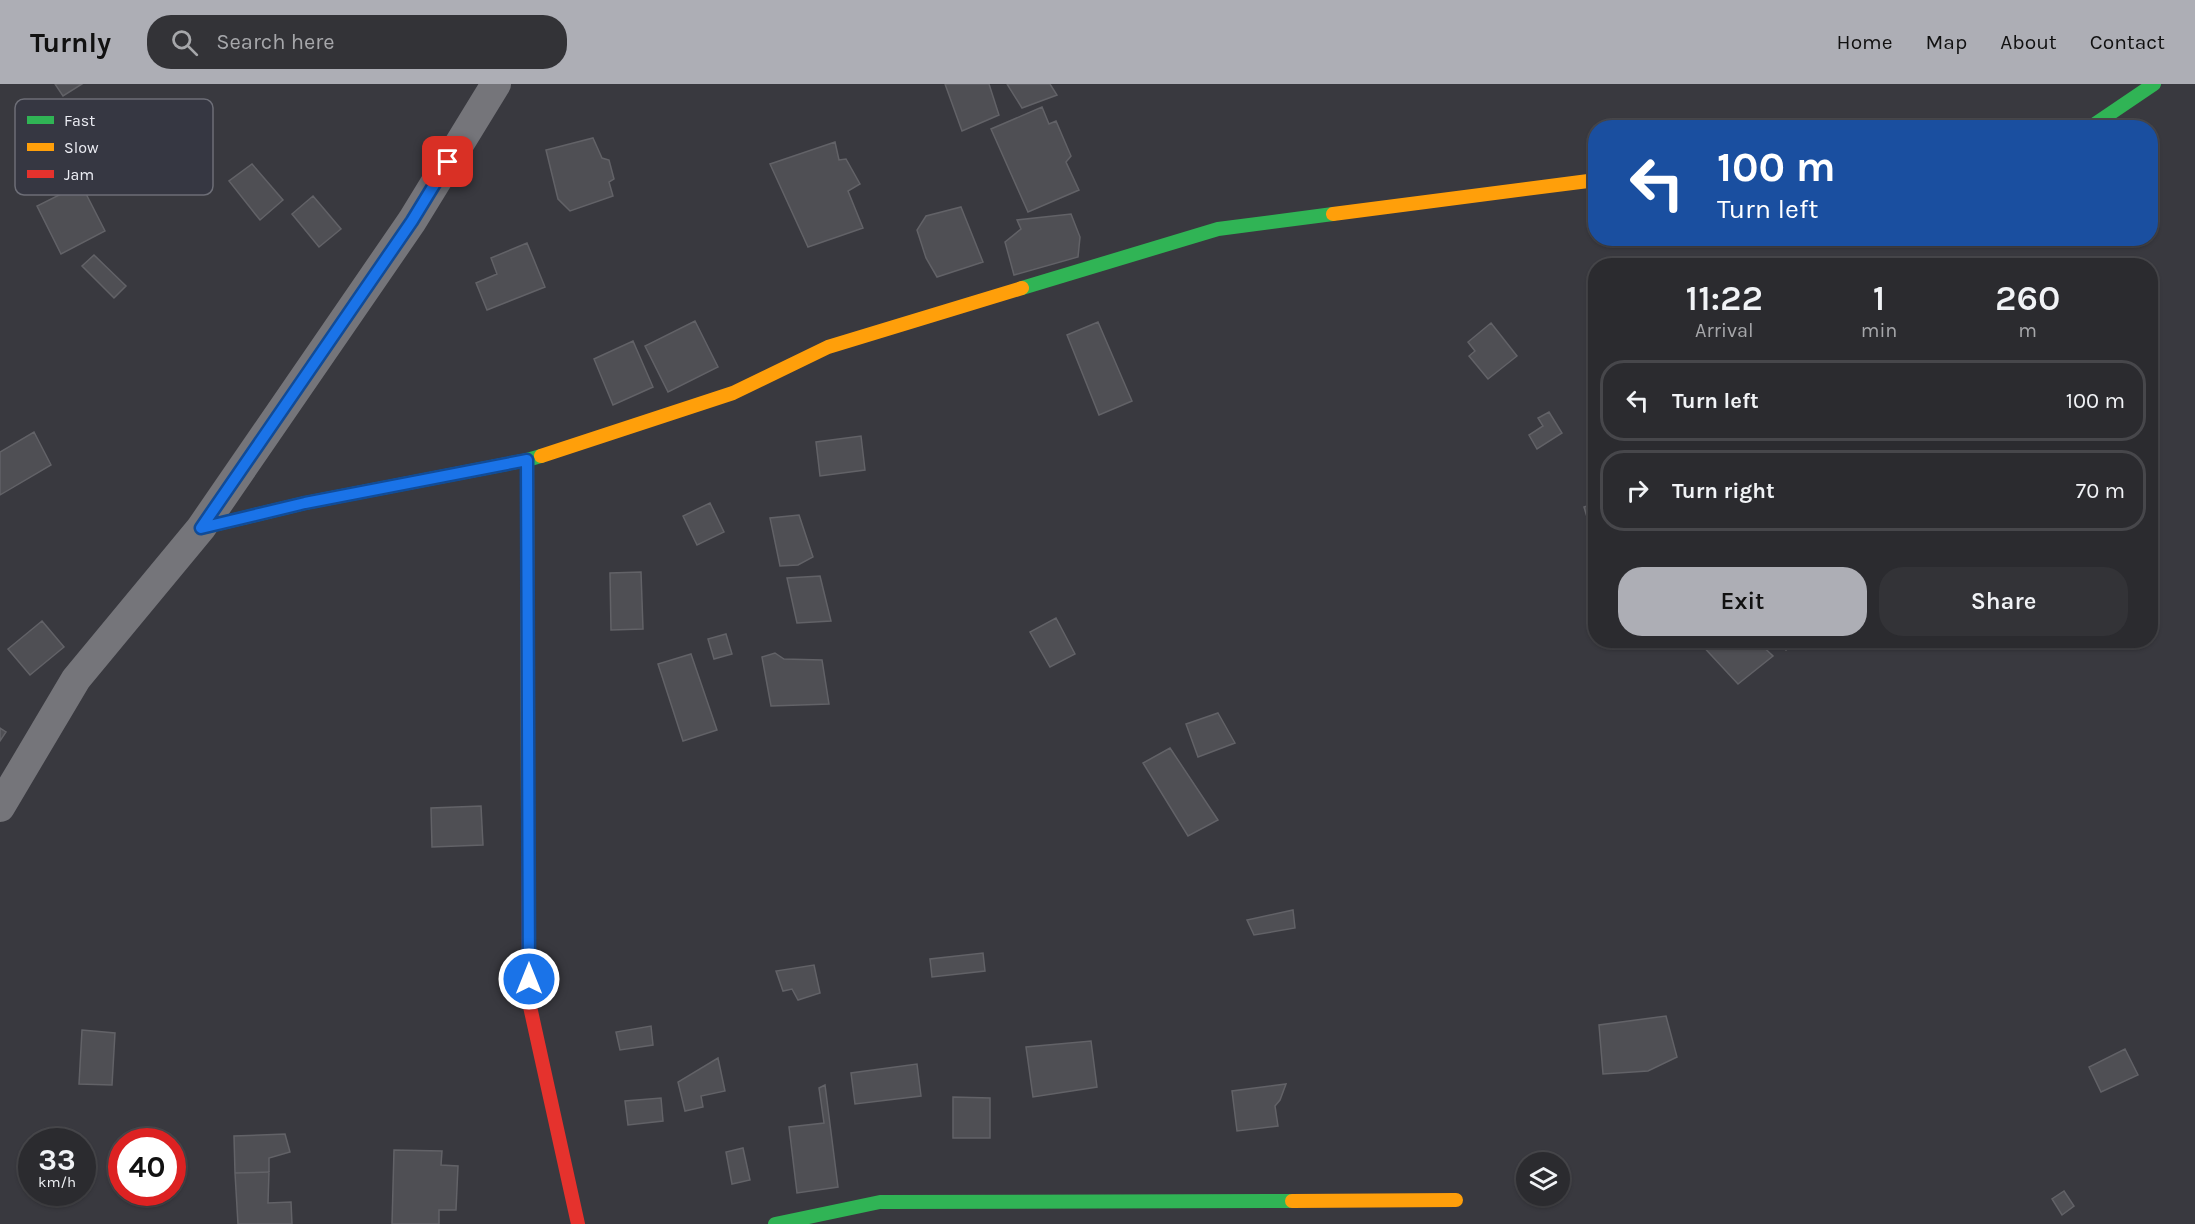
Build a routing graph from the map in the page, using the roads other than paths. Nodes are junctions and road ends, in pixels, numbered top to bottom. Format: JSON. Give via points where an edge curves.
{"nodes":[{"id":1,"x":496,"y":84,"type":"edge"},
{"id":2,"x":2154,"y":84,"type":"edge"},
{"id":3,"x":2101,"y":120,"type":"edge"},
{"id":4,"x":1588,"y":181,"type":"edge"},
{"id":5,"x":527,"y":460,"type":"junction"},
{"id":6,"x":201,"y":528,"type":"junction"},
{"id":7,"x":0,"y":807,"type":"edge"},
{"id":8,"x":1456,"y":1200,"type":"dead end"},
{"id":9,"x":578,"y":1224,"type":"edge"},
{"id":10,"x":775,"y":1224,"type":"edge"}],
"edges":[{"from":1,"to":6,"type":"street","via":[[412,221]]},
{"from":2,"to":3,"type":"street"},
{"from":4,"to":5,"type":"street","via":[[1218,229],[828,346],[733,393]]},
{"from":5,"to":6,"type":"street","via":[[305,503]]},
{"from":5,"to":9,"type":"street","via":[[529,1002]]},
{"from":6,"to":7,"type":"street","via":[[76,679]]},
{"from":8,"to":10,"type":"street","via":[[880,1202]]}]}
